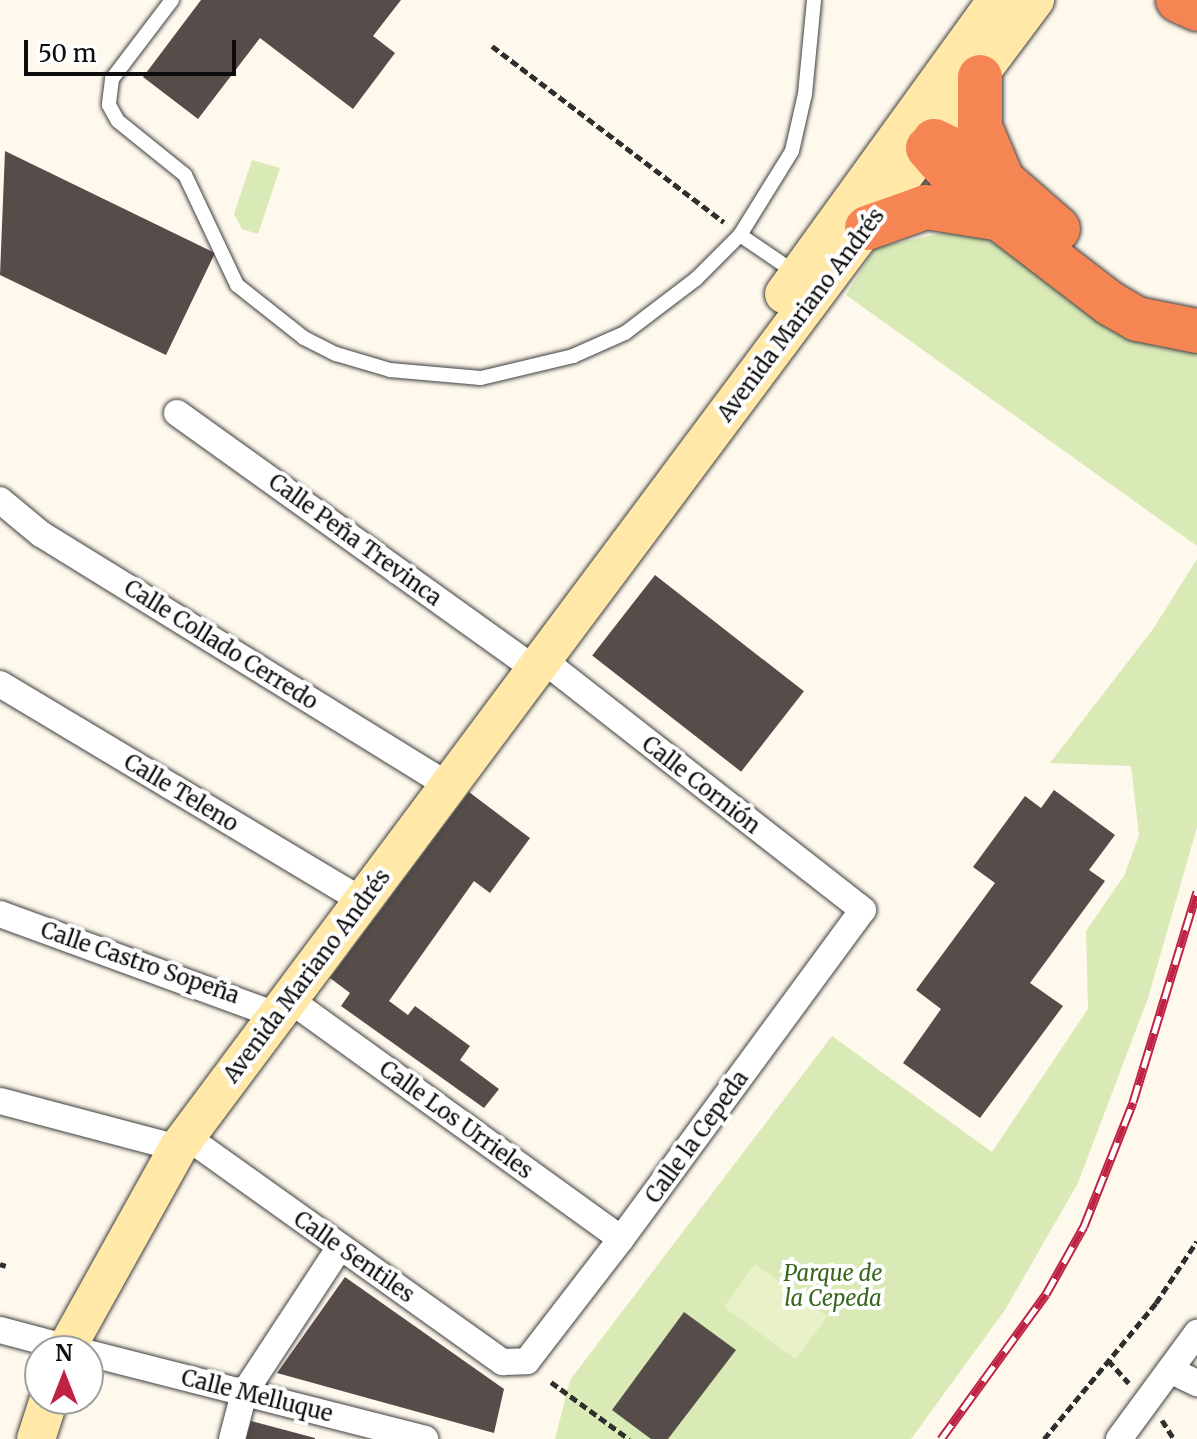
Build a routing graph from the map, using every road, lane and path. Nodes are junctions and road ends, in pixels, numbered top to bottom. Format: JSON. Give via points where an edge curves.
{"nodes":[{"id":1,"x":172,"y":0,"type":"edge"},
{"id":2,"x":814,"y":0,"type":"edge"},
{"id":3,"x":997,"y":0,"type":"edge"},
{"id":4,"x":1011,"y":0,"type":"edge"},
{"id":5,"x":1035,"y":0,"type":"edge"},
{"id":6,"x":1178,"y":0,"type":"edge"},
{"id":7,"x":1197,"y":9,"type":"edge"},
{"id":8,"x":492,"y":46,"type":"dead end"},
{"id":9,"x":980,"y":77,"type":"junction"},
{"id":10,"x":929,"y":143,"type":"junction"},
{"id":11,"x":879,"y":165,"type":"junction"},
{"id":12,"x":1003,"y":201,"type":"junction"},
{"id":13,"x":867,"y":228,"type":"junction"},
{"id":14,"x":740,"y":235,"type":"junction"},
{"id":15,"x":798,"y":275,"type":"junction"},
{"id":16,"x":1197,"y":306,"type":"edge"},
{"id":17,"x":1197,"y":331,"type":"edge"},
{"id":18,"x":177,"y":413,"type":"dead end"},
{"id":19,"x":673,"y":482,"type":"junction"},
{"id":20,"x":0,"y":500,"type":"edge"},
{"id":21,"x":571,"y":616,"type":"junction"},
{"id":22,"x":536,"y":663,"type":"junction"},
{"id":23,"x":0,"y":684,"type":"edge"},
{"id":24,"x":447,"y":785,"type":"junction"},
{"id":25,"x":363,"y":901,"type":"junction"},
{"id":26,"x":863,"y":910,"type":"joint"},
{"id":27,"x":0,"y":914,"type":"edge"},
{"id":28,"x":284,"y":1008,"type":"junction"},
{"id":29,"x":0,"y":1101,"type":"edge"},
{"id":30,"x":182,"y":1143,"type":"junction"},
{"id":31,"x":621,"y":1239,"type":"junction"},
{"id":32,"x":1197,"y":1241,"type":"edge"},
{"id":33,"x":340,"y":1247,"type":"junction"},
{"id":34,"x":0,"y":1330,"type":"edge"},
{"id":35,"x":1197,"y":1333,"type":"edge"},
{"id":36,"x":82,"y":1335,"type":"edge"},
{"id":37,"x":24,"y":1337,"type":"edge"},
{"id":38,"x":104,"y":1358,"type":"edge"},
{"id":39,"x":527,"y":1361,"type":"joint"},
{"id":40,"x":1172,"y":1371,"type":"junction"},
{"id":41,"x":551,"y":1382,"type":"dead end"},
{"id":42,"x":1197,"y":1383,"type":"edge"},
{"id":43,"x":244,"y":1393,"type":"junction"},
{"id":44,"x":44,"y":1415,"type":"edge"},
{"id":45,"x":36,"y":1439,"type":"edge"},
{"id":46,"x":232,"y":1439,"type":"edge"},
{"id":47,"x":425,"y":1439,"type":"edge"},
{"id":48,"x":629,"y":1439,"type":"edge"},
{"id":49,"x":1044,"y":1439,"type":"edge"},
{"id":50,"x":1119,"y":1439,"type":"edge"}],
"edges":[{"from":1,"to":14,"type":"lane","via":[[112,79],[109,105],[118,121],[185,175],[237,285],[304,338],[336,354],[390,370],[481,378],[573,356],[625,333],[669,302]]},
{"from":2,"to":14,"type":"lane","via":[[805,94],[792,151]]},
{"from":3,"to":11,"type":"main road","name":"Avenida Mariano Andrés"},
{"from":4,"to":10,"type":"main road","via":[[929,120]]},
{"from":5,"to":9,"type":"main road","name":"Avenida Mariano Andrés"},
{"from":6,"to":7,"type":"highway"},
{"from":8,"to":14,"type":"path"},
{"from":9,"to":10,"type":"main road","name":"Avenida Mariano Andrés"},
{"from":9,"to":12,"type":"highway","via":[[980,127]]},
{"from":10,"to":11,"type":"main road"},
{"from":10,"to":12,"type":"highway","via":[[960,150]]},
{"from":10,"to":13,"type":"main road","name":"Avenida Mariano Andrés"},
{"from":11,"to":15,"type":"main road","name":"Avenida Mariano Andrés"},
{"from":12,"to":13,"type":"highway","via":[[926,207]]},
{"from":12,"to":16,"type":"highway","via":[[1161,299]]},
{"from":12,"to":17,"type":"highway","via":[[1111,304],[1137,319]]},
{"from":13,"to":19,"type":"main road","name":"Avenida Mariano Andrés"},
{"from":14,"to":15,"type":"lane"},
{"from":15,"to":19,"type":"main road","name":"Avenida Mariano Andrés","via":[[798,295],[693,437]]},
{"from":15,"to":21,"type":"main road","name":"Avenida Mariano Andrés","via":[[672,444]]},
{"from":18,"to":22,"type":"street","name":"Calle Peña Trevinca"},
{"from":19,"to":21,"type":"main road","name":"Avenida Mariano Andrés"},
{"from":20,"to":24,"type":"street","name":"Calle Collado Cerredo","via":[[41,534]]},
{"from":21,"to":22,"type":"main road","name":"Avenida Mariano Andrés"},
{"from":22,"to":24,"type":"main road","name":"Avenida Mariano Andrés"},
{"from":22,"to":26,"type":"street","name":"Calle Cornión"},
{"from":23,"to":25,"type":"street","name":"Calle Teleno"},
{"from":24,"to":25,"type":"main road","name":"Avenida Mariano Andrés"},
{"from":25,"to":28,"type":"main road","name":"Avenida Mariano Andrés"},
{"from":26,"to":31,"type":"street","name":"Calle la Cepeda"},
{"from":27,"to":28,"type":"street","name":"Calle Castro Sopeña"},
{"from":28,"to":30,"type":"main road","name":"Avenida Mariano Andrés"},
{"from":28,"to":31,"type":"street","name":"Calle Los Urrieles"},
{"from":29,"to":30,"type":"street"},
{"from":30,"to":33,"type":"street","name":"Calle Sentiles"},
{"from":30,"to":36,"type":"main road","name":"Avenida Mariano Andrés"},
{"from":31,"to":39,"type":"street","name":"Calle la Cepeda"},
{"from":32,"to":49,"type":"path","via":[[1156,1303]]},
{"from":33,"to":39,"type":"street","name":"Calle Sentiles","via":[[503,1362]]},
{"from":33,"to":43,"type":"street"},
{"from":34,"to":37,"type":"street","name":"Calle Melluque"},
{"from":35,"to":40,"type":"street"},
{"from":38,"to":43,"type":"street","name":"Calle Melluque"},
{"from":40,"to":42,"type":"street"},
{"from":40,"to":50,"type":"street"},
{"from":41,"to":48,"type":"path"},
{"from":43,"to":46,"type":"street"},
{"from":43,"to":47,"type":"street","name":"Calle Melluque"},
{"from":44,"to":45,"type":"main road"}]}
